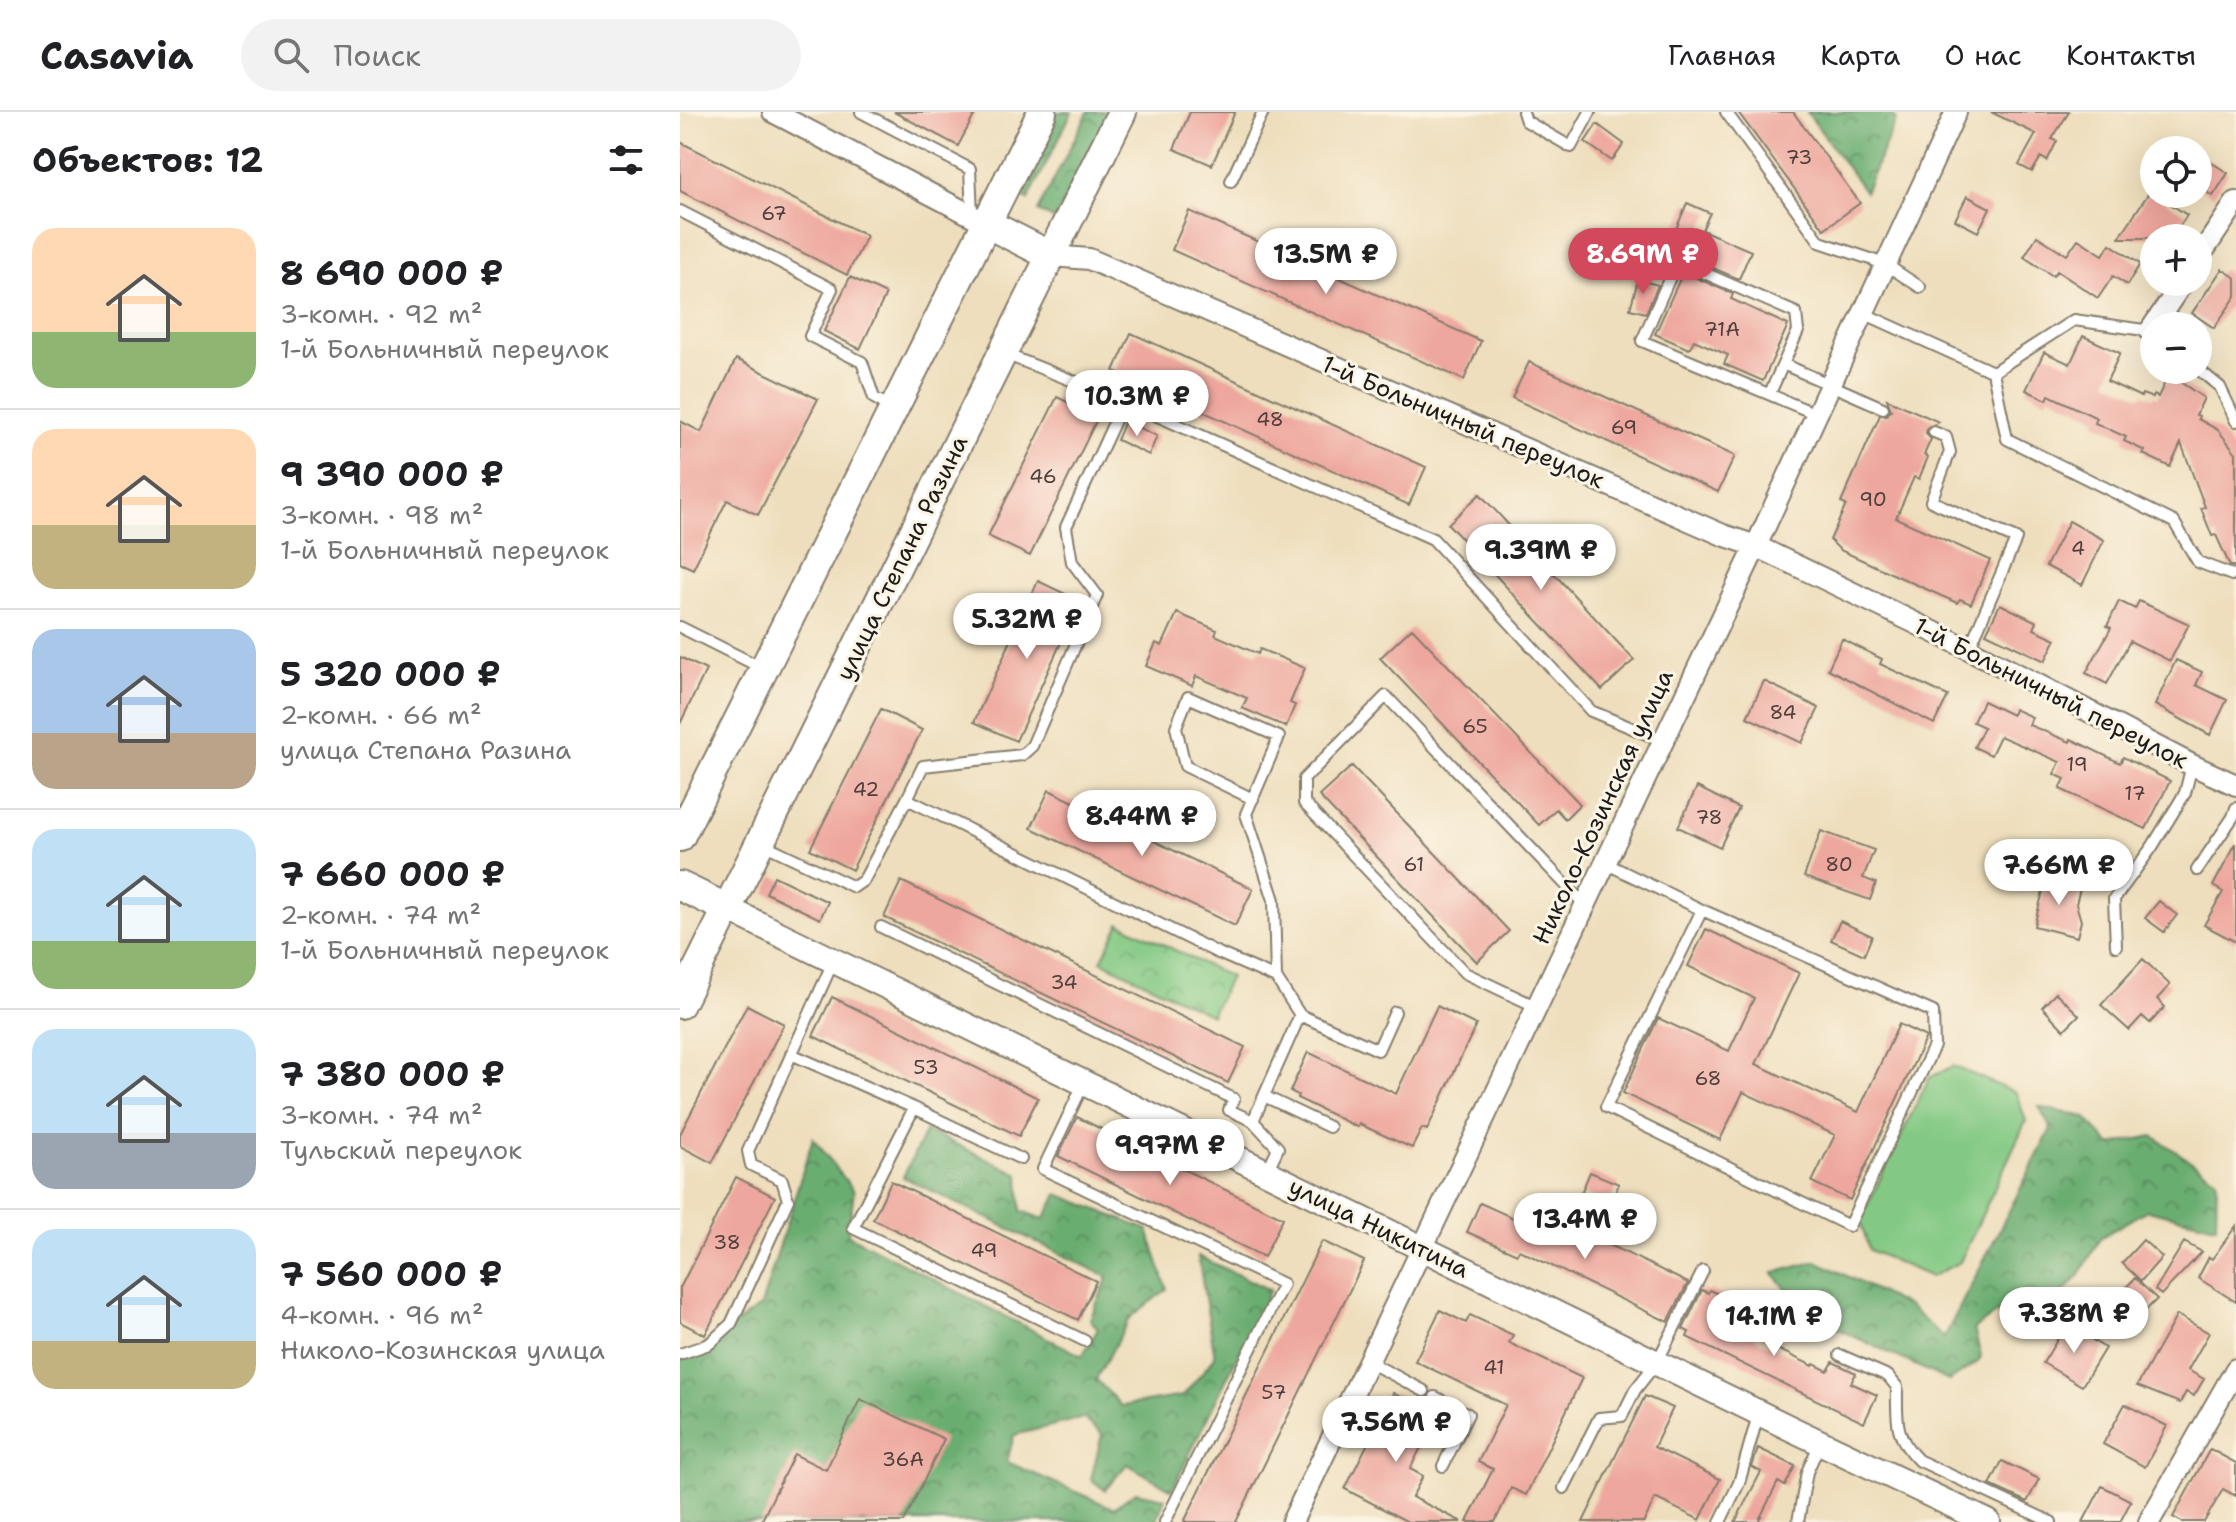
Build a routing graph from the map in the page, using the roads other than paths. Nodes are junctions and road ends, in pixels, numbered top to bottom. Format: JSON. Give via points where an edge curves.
{"nodes":[{"id":1,"x":773,"y":112,"type":"edge"},
{"id":2,"x":861,"y":112,"type":"edge"},
{"id":3,"x":1042,"y":112,"type":"edge"},
{"id":4,"x":1122,"y":112,"type":"edge"},
{"id":5,"x":1263,"y":112,"type":"edge"},
{"id":6,"x":1523,"y":112,"type":"edge"},
{"id":7,"x":1590,"y":112,"type":"edge"},
{"id":8,"x":1726,"y":112,"type":"edge"},
{"id":9,"x":1956,"y":112,"type":"edge"},
{"id":10,"x":1231,"y":181,"type":"dead end"},
{"id":11,"x":2236,"y":202,"type":"edge"},
{"id":12,"x":680,"y":211,"type":"edge"},
{"id":13,"x":979,"y":219,"type":"junction"},
{"id":14,"x":2212,"y":238,"type":"edge"},
{"id":15,"x":1051,"y":256,"type":"junction"},
{"id":16,"x":1885,"y":264,"type":"junction"},
{"id":17,"x":1920,"y":287,"type":"dead end"},
{"id":18,"x":1863,"y":313,"type":"junction"},
{"id":19,"x":2140,"y":330,"type":"edge"},
{"id":20,"x":1003,"y":353,"type":"junction"},
{"id":21,"x":1783,"y":364,"type":"junction"},
{"id":22,"x":1993,"y":372,"type":"junction"},
{"id":23,"x":2212,"y":380,"type":"edge"},
{"id":24,"x":1830,"y":385,"type":"junction"},
{"id":25,"x":1770,"y":393,"type":"junction"},
{"id":26,"x":1124,"y":401,"type":"junction"},
{"id":27,"x":894,"y":408,"type":"junction"},
{"id":28,"x":1883,"y":408,"type":"dead end"},
{"id":29,"x":1816,"y":414,"type":"junction"},
{"id":30,"x":2236,"y":421,"type":"edge"},
{"id":31,"x":1934,"y":432,"type":"dead end"},
{"id":32,"x":1756,"y":546,"type":"junction"},
{"id":33,"x":2236,"y":574,"type":"edge"},
{"id":34,"x":680,"y":627,"type":"edge"},
{"id":35,"x":1969,"y":649,"type":"junction"},
{"id":36,"x":764,"y":668,"type":"junction"},
{"id":37,"x":1663,"y":741,"type":"junction"},
{"id":38,"x":2192,"y":765,"type":"junction"},
{"id":39,"x":2236,"y":785,"type":"edge"},
{"id":40,"x":907,"y":799,"type":"junction"},
{"id":41,"x":1253,"y":799,"type":"junction"},
{"id":42,"x":2236,"y":808,"type":"edge"},
{"id":43,"x":680,"y":837,"type":"edge"},
{"id":44,"x":761,"y":843,"type":"junction"},
{"id":45,"x":1605,"y":863,"type":"junction"},
{"id":46,"x":2197,"y":870,"type":"dead end"},
{"id":47,"x":680,"y":886,"type":"edge"},
{"id":48,"x":1585,"y":905,"type":"junction"},
{"id":49,"x":728,"y":909,"type":"junction"},
{"id":50,"x":1702,"y":910,"type":"junction"},
{"id":51,"x":881,"y":927,"type":"dead end"},
{"id":52,"x":2116,"y":946,"type":"dead end"},
{"id":53,"x":834,"y":960,"type":"junction"},
{"id":54,"x":1276,"y":978,"type":"junction"},
{"id":55,"x":680,"y":1004,"type":"edge"},
{"id":56,"x":1537,"y":1007,"type":"junction"},
{"id":57,"x":1395,"y":1012,"type":"dead end"},
{"id":58,"x":1300,"y":1015,"type":"junction"},
{"id":59,"x":791,"y":1054,"type":"junction"},
{"id":60,"x":1084,"y":1083,"type":"junction"},
{"id":61,"x":1264,"y":1096,"type":"junction"},
{"id":62,"x":914,"y":1108,"type":"junction"},
{"id":63,"x":1253,"y":1121,"type":"junction"},
{"id":64,"x":1329,"y":1127,"type":"dead end"},
{"id":65,"x":1021,"y":1159,"type":"dead end"},
{"id":66,"x":1266,"y":1173,"type":"junction"},
{"id":67,"x":1422,"y":1249,"type":"junction"},
{"id":68,"x":1703,"y":1271,"type":"dead end"},
{"id":69,"x":1085,"y":1341,"type":"dead end"},
{"id":70,"x":680,"y":1354,"type":"edge"},
{"id":71,"x":1840,"y":1355,"type":"dead end"},
{"id":72,"x":1369,"y":1362,"type":"junction"},
{"id":73,"x":1657,"y":1362,"type":"junction"},
{"id":74,"x":2236,"y":1369,"type":"edge"},
{"id":75,"x":1424,"y":1391,"type":"dead end"},
{"id":76,"x":1435,"y":1397,"type":"dead end"},
{"id":77,"x":1759,"y":1413,"type":"junction"},
{"id":78,"x":1820,"y":1443,"type":"junction"},
{"id":79,"x":1443,"y":1466,"type":"dead end"},
{"id":80,"x":1564,"y":1488,"type":"dead end"},
{"id":81,"x":1165,"y":1522,"type":"edge"},
{"id":82,"x":1292,"y":1522,"type":"edge"},
{"id":83,"x":1720,"y":1522,"type":"edge"},
{"id":84,"x":1798,"y":1522,"type":"edge"},
{"id":85,"x":1988,"y":1522,"type":"edge"},
{"id":86,"x":2051,"y":1522,"type":"edge"},
{"id":87,"x":2149,"y":1522,"type":"edge"}],
"edges":[{"from":1,"to":13,"type":"street","name":"1-й Больничный переулок"},
{"from":2,"to":13,"type":"lane","via":[[970,169]]},
{"from":3,"to":13,"type":"main road"},
{"from":4,"to":15,"type":"main road","name":"улица Степана Разина"},
{"from":5,"to":10,"type":"lane"},
{"from":6,"to":7,"type":"lane","via":[[1526,121],[1571,147]]},
{"from":8,"to":16,"type":"lane","via":[[1820,242]]},
{"from":9,"to":16,"type":"street","name":"Николо-Козинская улица"},
{"from":11,"to":14,"type":"street"},
{"from":12,"to":27,"type":"lane","via":[[832,289],[810,336],[862,362],[874,398]]},
{"from":13,"to":15,"type":"main road","name":"1-й Больничный переулок"},
{"from":13,"to":27,"type":"main road"},
{"from":15,"to":20,"type":"main road","name":"улица Степана Разина"},
{"from":15,"to":32,"type":"street","name":"1-й Больничный переулок","via":[[1089,259]]},
{"from":16,"to":17,"type":"lane"},
{"from":16,"to":18,"type":"street","name":"Николо-Козинская улица"},
{"from":18,"to":22,"type":"lane"},
{"from":18,"to":24,"type":"street","name":"Николо-Козинская улица"},
{"from":19,"to":22,"type":"lane","via":[[2074,320]]},
{"from":20,"to":26,"type":"lane"},
{"from":20,"to":44,"type":"main road","name":"улица Степана Разина"},
{"from":21,"to":24,"type":"lane"},
{"from":21,"to":25,"type":"lane"},
{"from":21,"to":25,"type":"lane","via":[[1798,331],[1796,313],[1677,261],[1642,341]]},
{"from":22,"to":33,"type":"lane","via":[[2007,439],[2174,522],[2198,562]]},
{"from":23,"to":30,"type":"lane"},
{"from":24,"to":28,"type":"lane"},
{"from":24,"to":29,"type":"street","name":"Николо-Козинская улица"},
{"from":25,"to":29,"type":"lane"},
{"from":26,"to":37,"type":"lane","via":[[1433,539],[1591,711]]},
{"from":26,"to":40,"type":"lane","via":[[1066,527],[1072,562],[1097,595],[1032,746],[1022,755],[923,766]]},
{"from":27,"to":36,"type":"main road"},
{"from":29,"to":32,"type":"street","name":"Николо-Козинская улица"},
{"from":31,"to":35,"type":"lane","via":[[1946,437],[1950,452],[1931,501],[2016,539]]},
{"from":32,"to":35,"type":"street","name":"1-й Больничный переулок"},
{"from":32,"to":37,"type":"street","name":"Николо-Козинская улица"},
{"from":34,"to":36,"type":"lane"},
{"from":35,"to":38,"type":"street","name":"1-й Больничный переулок"},
{"from":36,"to":43,"type":"main road"},
{"from":37,"to":45,"type":"street","name":"Николо-Козинская улица"},
{"from":38,"to":39,"type":"street","name":"1-й Больничный переулок"},
{"from":38,"to":52,"type":"lane","via":[[2185,793],[2114,899]]},
{"from":40,"to":44,"type":"lane","via":[[864,880],[854,887]]},
{"from":40,"to":54,"type":"lane"},
{"from":41,"to":41,"type":"lane","via":[[1279,737],[1188,697],[1176,727],[1185,766]]},
{"from":41,"to":54,"type":"lane","via":[[1246,814],[1274,900]]},
{"from":42,"to":46,"type":"lane"},
{"from":44,"to":49,"type":"main road","name":"улица Степана Разина"},
{"from":45,"to":48,"type":"street","name":"Николо-Козинская улица"},
{"from":45,"to":50,"type":"lane"},
{"from":47,"to":49,"type":"main road"},
{"from":48,"to":56,"type":"street","name":"Николо-Козинская улица"},
{"from":48,"to":56,"type":"lane","via":[[1386,696],[1304,779],[1304,803],[1465,973]]},
{"from":49,"to":53,"type":"street","name":"улица Никитина"},
{"from":49,"to":55,"type":"main road","name":"улица Степана Разина"},
{"from":50,"to":50,"type":"lane","via":[[1933,1012],[1934,1046],[1849,1226],[1606,1107]]},
{"from":51,"to":63,"type":"lane","via":[[1234,1099],[1229,1110]]},
{"from":53,"to":59,"type":"lane"},
{"from":53,"to":60,"type":"street","name":"улица Никитина"},
{"from":54,"to":58,"type":"lane"},
{"from":56,"to":67,"type":"street","name":"Николо-Козинская улица"},
{"from":57,"to":58,"type":"lane","via":[[1378,1050]]},
{"from":58,"to":61,"type":"lane"},
{"from":59,"to":62,"type":"lane"},
{"from":59,"to":70,"type":"lane","via":[[748,1151],[751,1165],[782,1180],[788,1200],[731,1324],[709,1344]]},
{"from":60,"to":66,"type":"street","name":"улица Никитина"},
{"from":60,"to":81,"type":"lane","via":[[1043,1169],[1283,1284]]},
{"from":61,"to":63,"type":"lane"},
{"from":61,"to":64,"type":"lane"},
{"from":62,"to":65,"type":"lane"},
{"from":62,"to":69,"type":"lane","via":[[853,1228]]},
{"from":63,"to":66,"type":"lane","via":[[1278,1148]]},
{"from":66,"to":67,"type":"street","name":"улица Никитина"},
{"from":67,"to":72,"type":"street","name":"Николо-Козинская улица"},
{"from":67,"to":73,"type":"street","name":"улица Никитина"},
{"from":68,"to":73,"type":"lane"},
{"from":71,"to":86,"type":"lane","via":[[1888,1376],[1897,1387],[1897,1421],[1904,1446],[1918,1460]]},
{"from":72,"to":75,"type":"lane"},
{"from":72,"to":82,"type":"street","name":"Николо-Козинская улица"},
{"from":73,"to":77,"type":"street","name":"улица Никитина"},
{"from":73,"to":80,"type":"lane","via":[[1622,1416],[1599,1418]]},
{"from":74,"to":87,"type":"street"},
{"from":76,"to":79,"type":"lane","via":[[1468,1414]]},
{"from":77,"to":78,"type":"street","name":"улица Никитина"},
{"from":77,"to":83,"type":"lane","via":[[1739,1483]]},
{"from":78,"to":84,"type":"lane","via":[[1807,1472]]},
{"from":78,"to":85,"type":"street","name":"улица Никитина"}]}
